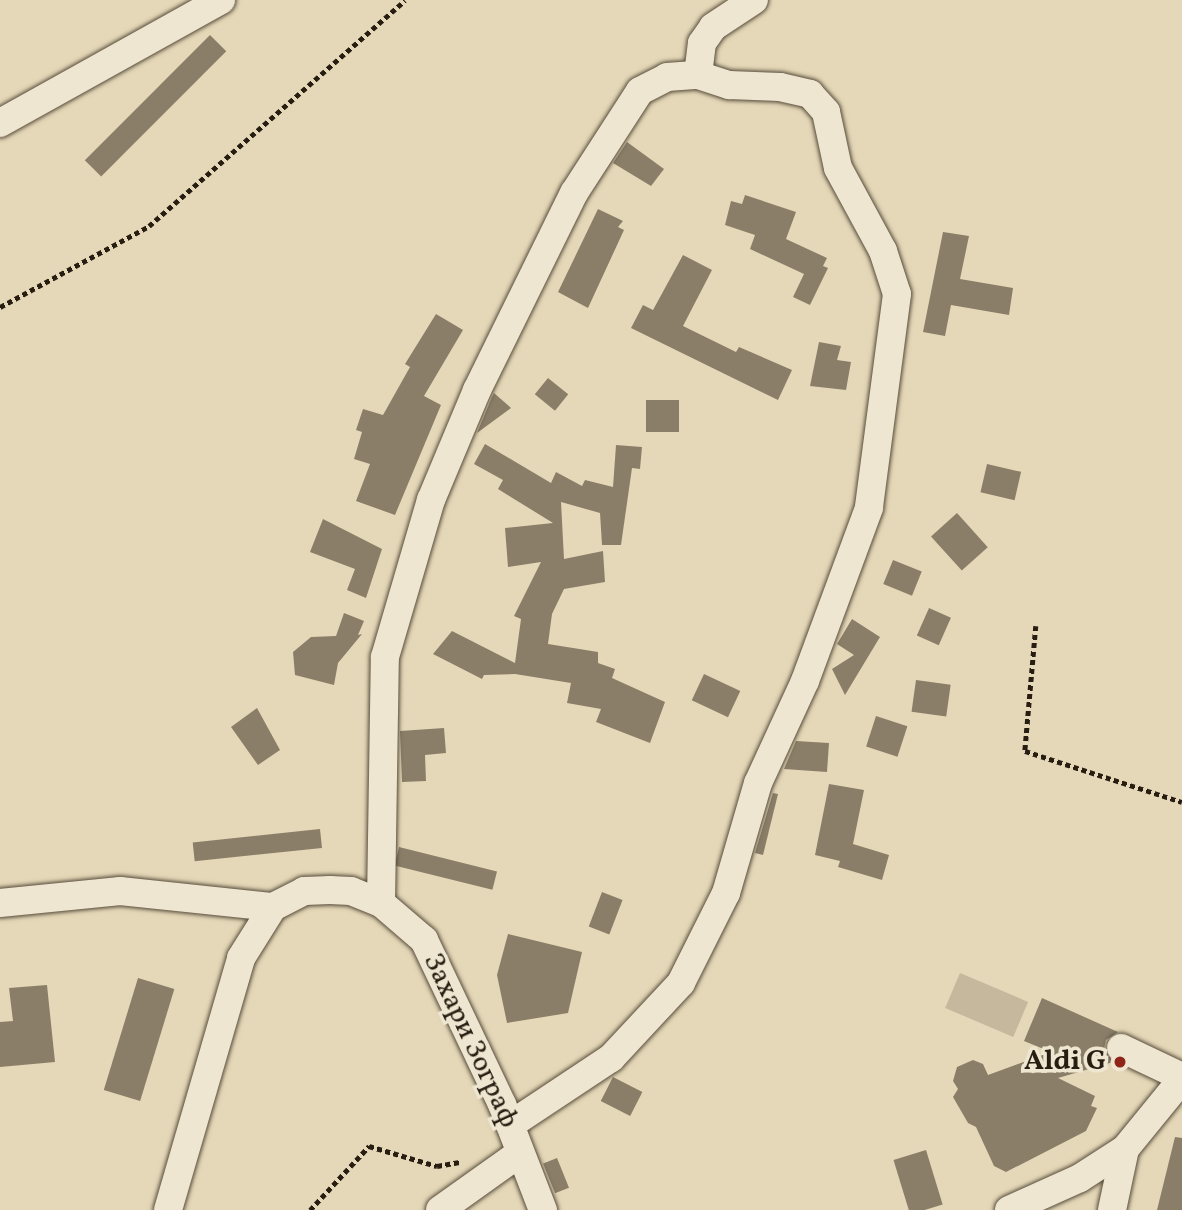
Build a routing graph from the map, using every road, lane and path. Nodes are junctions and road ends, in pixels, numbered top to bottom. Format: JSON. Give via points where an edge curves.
{"nodes":[{"id":1,"x":221,"y":0,"type":"edge"},
{"id":2,"x":405,"y":0,"type":"edge"},
{"id":3,"x":754,"y":0,"type":"edge"},
{"id":4,"x":698,"y":75,"type":"junction"},
{"id":5,"x":0,"y":123,"type":"edge"},
{"id":6,"x":0,"y":307,"type":"edge"},
{"id":7,"x":1037,"y":626,"type":"dead end"},
{"id":8,"x":1182,"y":802,"type":"edge"},
{"id":9,"x":0,"y":903,"type":"edge"},
{"id":10,"x":381,"y":903,"type":"junction"},
{"id":11,"x":273,"y":906,"type":"junction"},
{"id":12,"x":1121,"y":1048,"type":"dead end"},
{"id":13,"x":1182,"y":1078,"type":"edge"},
{"id":14,"x":510,"y":1125,"type":"junction"},
{"id":15,"x":1125,"y":1149,"type":"junction"},
{"id":16,"x":520,"y":1153,"type":"junction"},
{"id":17,"x":472,"y":1160,"type":"dead end"},
{"id":18,"x":168,"y":1210,"type":"edge"},
{"id":19,"x":310,"y":1210,"type":"edge"},
{"id":20,"x":440,"y":1210,"type":"edge"},
{"id":21,"x":543,"y":1210,"type":"edge"},
{"id":22,"x":1009,"y":1210,"type":"edge"},
{"id":23,"x":1112,"y":1210,"type":"edge"}],
"edges":[{"from":1,"to":5,"type":"street"},
{"from":2,"to":6,"type":"path","via":[[149,226]]},
{"from":3,"to":4,"type":"street","via":[[713,27],[702,43]]},
{"from":4,"to":10,"type":"street","via":[[667,77],[640,91],[574,193],[477,390],[431,500],[385,657]]},
{"from":4,"to":14,"type":"street","via":[[729,85],[780,87],[810,94],[826,112],[838,168],[883,251],[897,294],[869,509],[804,681],[758,783],[726,893],[681,983],[611,1058]]},
{"from":7,"to":8,"type":"path","via":[[1025,751]]},
{"from":9,"to":11,"type":"street","via":[[120,891]]},
{"from":10,"to":11,"type":"street","name":"Захари Зограф","via":[[351,891],[330,890],[304,891]]},
{"from":10,"to":14,"type":"street","name":"Захари Зограф","via":[[416,932],[438,963]]},
{"from":11,"to":18,"type":"street","via":[[241,958]]},
{"from":12,"to":13,"type":"street"},
{"from":13,"to":15,"type":"street"},
{"from":14,"to":16,"type":"street","name":"Захари Зограф"},
{"from":15,"to":22,"type":"street","via":[[1080,1178]]},
{"from":15,"to":23,"type":"street"},
{"from":16,"to":20,"type":"street"},
{"from":16,"to":21,"type":"street","name":"Захари Зограф"},
{"from":17,"to":19,"type":"path","via":[[437,1166],[369,1146]]}]}
